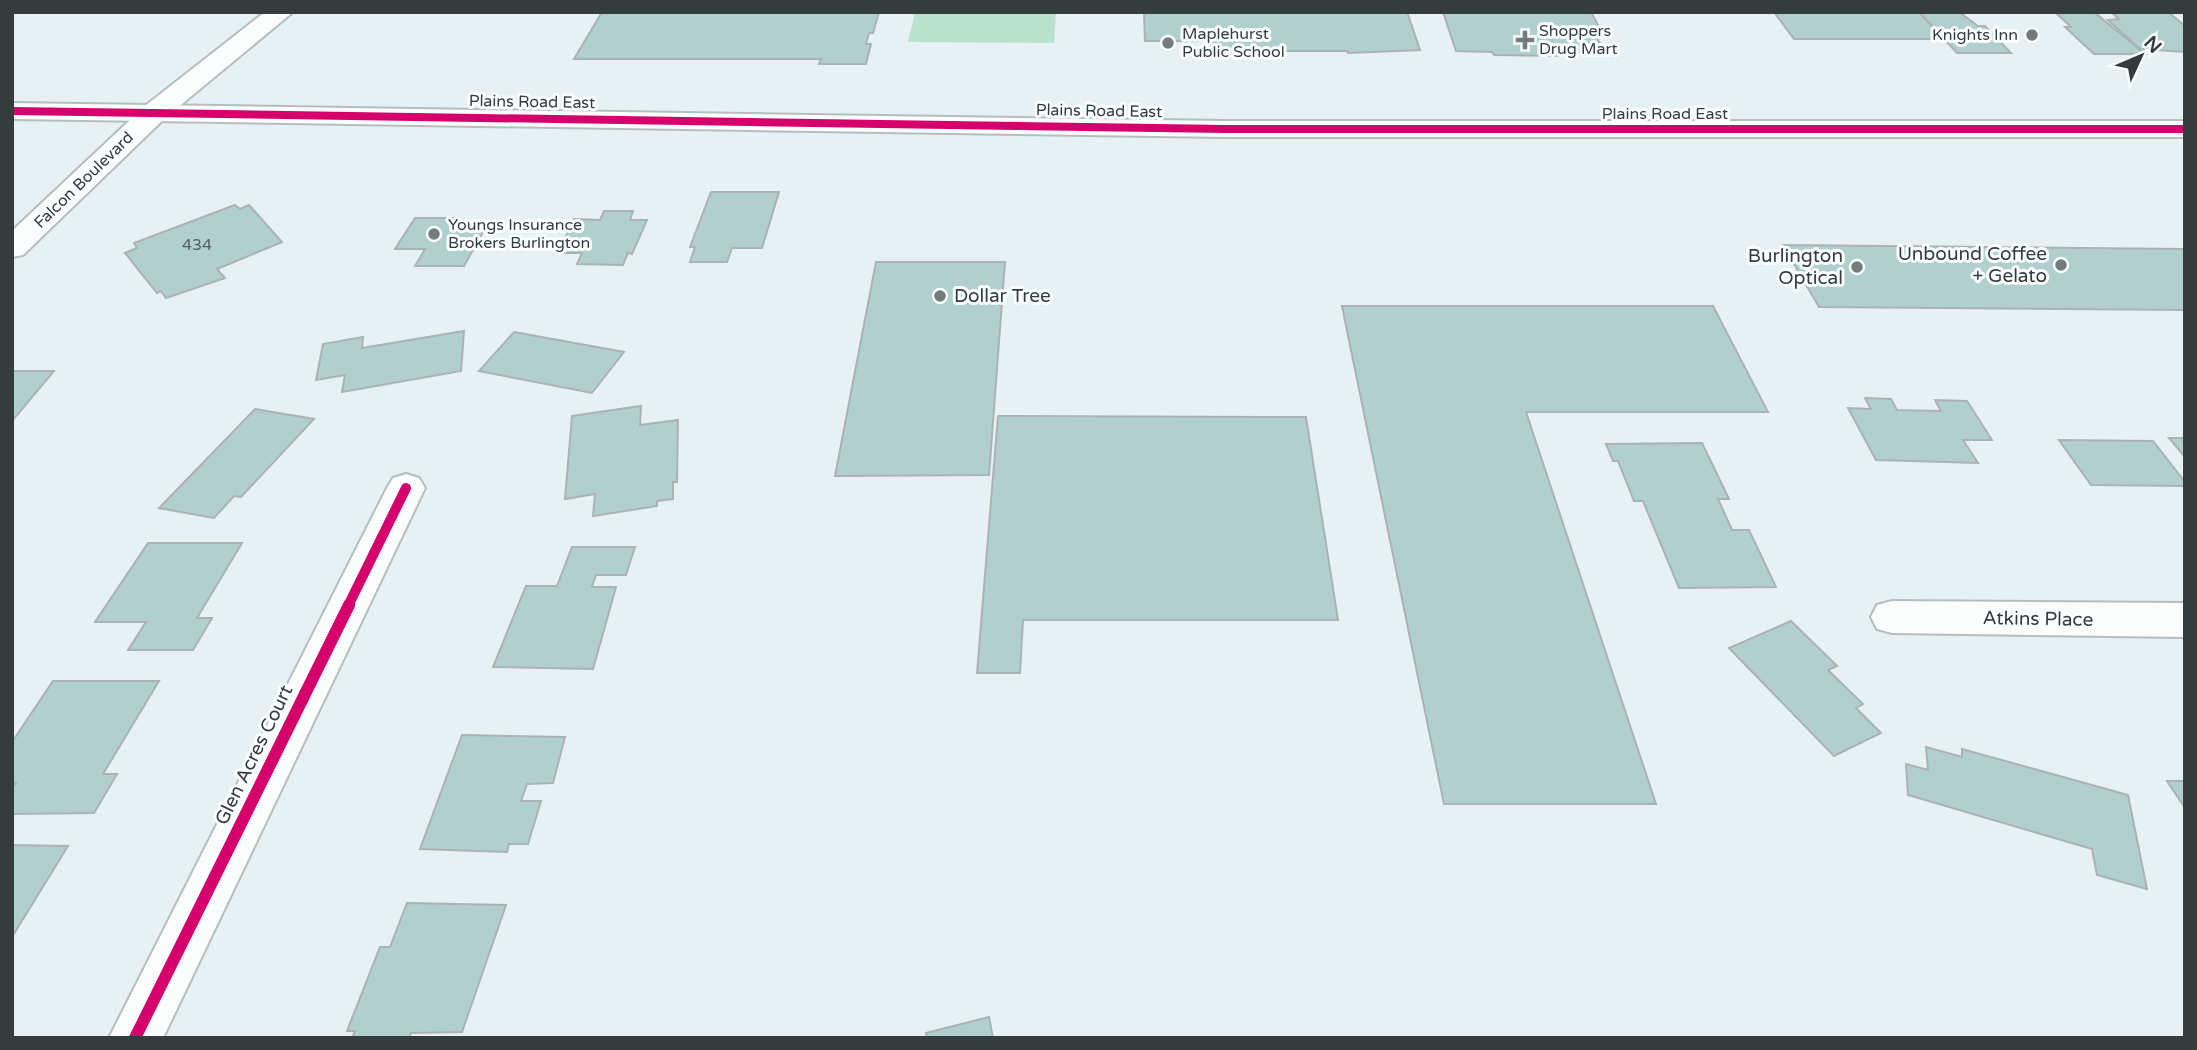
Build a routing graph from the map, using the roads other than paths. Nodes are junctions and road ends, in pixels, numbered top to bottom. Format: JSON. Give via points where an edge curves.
{"nodes":[{"id":1,"x":281,"y":12,"type":"edge"},
{"id":2,"x":12,"y":111,"type":"edge"},
{"id":3,"x":155,"y":112,"type":"junction"},
{"id":4,"x":2185,"y":129,"type":"edge"},
{"id":5,"x":12,"y":248,"type":"edge"},
{"id":6,"x":406,"y":488,"type":"dead end"},
{"id":7,"x":1892,"y":617,"type":"dead end"},
{"id":8,"x":2185,"y":620,"type":"edge"},
{"id":9,"x":135,"y":1038,"type":"edge"}],
"edges":[{"from":1,"to":3,"type":"main road","name":"Falcon Boulevard"},
{"from":2,"to":3,"type":"main road","name":"Plains Road East"},
{"from":3,"to":4,"type":"main road","name":"Plains Road East","via":[[1225,129]]},
{"from":3,"to":5,"type":"main road","name":"Falcon Boulevard"},
{"from":6,"to":9,"type":"main road","name":"Glen Acres Court"},
{"from":7,"to":8,"type":"main road","name":"Atkins Place"}]}
